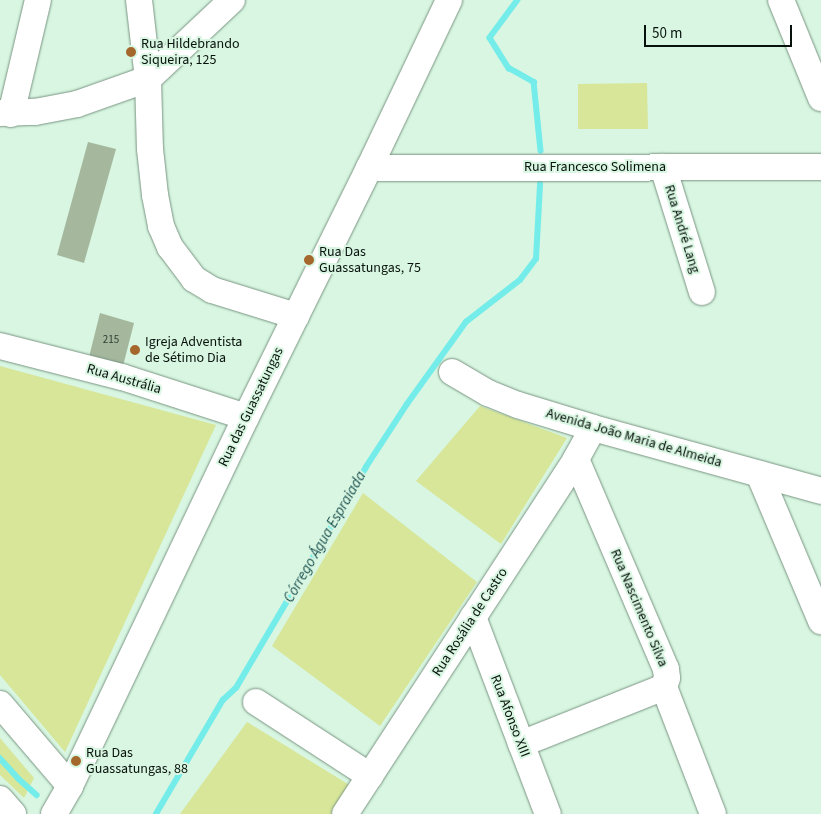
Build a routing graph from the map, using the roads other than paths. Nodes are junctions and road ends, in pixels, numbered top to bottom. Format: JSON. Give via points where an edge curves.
{"nodes":[{"id":1,"x":38,"y":0,"type":"edge"},
{"id":2,"x":138,"y":0,"type":"edge"},
{"id":3,"x":232,"y":0,"type":"edge"},
{"id":4,"x":449,"y":0,"type":"edge"},
{"id":5,"x":781,"y":0,"type":"edge"},
{"id":6,"x":148,"y":80,"type":"junction"},
{"id":7,"x":821,"y":98,"type":"edge"},
{"id":8,"x":5,"y":113,"type":"edge"},
{"id":9,"x":663,"y":167,"type":"junction"},
{"id":10,"x":821,"y":167,"type":"edge"},
{"id":11,"x":369,"y":168,"type":"junction"},
{"id":12,"x":702,"y":292,"type":"dead end"},
{"id":13,"x":296,"y":316,"type":"junction"},
{"id":14,"x":0,"y":346,"type":"edge"},
{"id":15,"x":452,"y":372,"type":"dead end"},
{"id":16,"x":246,"y":416,"type":"junction"},
{"id":17,"x":593,"y":428,"type":"junction"},
{"id":18,"x":576,"y":459,"type":"junction"},
{"id":19,"x":759,"y":474,"type":"junction"},
{"id":20,"x":821,"y":491,"type":"edge"},
{"id":21,"x":473,"y":617,"type":"junction"},
{"id":22,"x":821,"y":621,"type":"edge"},
{"id":23,"x":664,"y":687,"type":"junction"},
{"id":24,"x":256,"y":702,"type":"dead end"},
{"id":25,"x":0,"y":704,"type":"edge"},
{"id":26,"x":521,"y":744,"type":"junction"},
{"id":27,"x":370,"y":776,"type":"junction"},
{"id":28,"x":70,"y":786,"type":"junction"},
{"id":29,"x":0,"y":799,"type":"edge"},
{"id":30,"x":13,"y":814,"type":"edge"},
{"id":31,"x":54,"y":814,"type":"edge"},
{"id":32,"x":345,"y":814,"type":"edge"},
{"id":33,"x":548,"y":814,"type":"edge"},
{"id":34,"x":713,"y":814,"type":"edge"}],
"edges":[{"from":1,"to":8,"type":"street"},
{"from":2,"to":6,"type":"street"},
{"from":3,"to":6,"type":"street"},
{"from":4,"to":11,"type":"street","name":"Rua das Guassatungas"},
{"from":5,"to":7,"type":"street"},
{"from":6,"to":8,"type":"street","via":[[77,104]]},
{"from":6,"to":13,"type":"street","via":[[155,195],[161,226],[170,247],[194,280],[212,290]]},
{"from":9,"to":10,"type":"street","name":"Rua Francesco Solimena"},
{"from":9,"to":11,"type":"street","name":"Rua Francesco Solimena"},
{"from":9,"to":12,"type":"street","name":"Rua André Lang"},
{"from":11,"to":13,"type":"street","name":"Rua das Guassatungas"},
{"from":13,"to":16,"type":"street","name":"Rua das Guassatungas"},
{"from":14,"to":16,"type":"street","name":"Rua Austrália","via":[[122,377]]},
{"from":15,"to":17,"type":"street","name":"Avenida João Maria de Almeida","via":[[488,393],[518,405]]},
{"from":16,"to":28,"type":"street","name":"Rua das Guassatungas"},
{"from":17,"to":18,"type":"street","name":"Rua Rosália de Castro"},
{"from":17,"to":19,"type":"street","name":"Avenida João Maria de Almeida"},
{"from":18,"to":21,"type":"street","name":"Rua Rosália de Castro"},
{"from":18,"to":23,"type":"street","name":"Rua Nascimento Silva","via":[[666,669]]},
{"from":19,"to":20,"type":"street","name":"Avenida João Maria de Almeida"},
{"from":19,"to":22,"type":"street"},
{"from":21,"to":26,"type":"street","name":"Rua Afonso XIII"},
{"from":21,"to":27,"type":"street","name":"Rua Rosália de Castro"},
{"from":23,"to":26,"type":"street"},
{"from":23,"to":34,"type":"street","name":"Rua Nascimento Silva"},
{"from":24,"to":27,"type":"street"},
{"from":25,"to":28,"type":"street"},
{"from":26,"to":33,"type":"street","name":"Rua Afonso XIII"},
{"from":27,"to":32,"type":"street","name":"Rua Rosália de Castro"},
{"from":28,"to":31,"type":"street","name":"Rua das Guassatungas"},
{"from":29,"to":30,"type":"street"}]}
